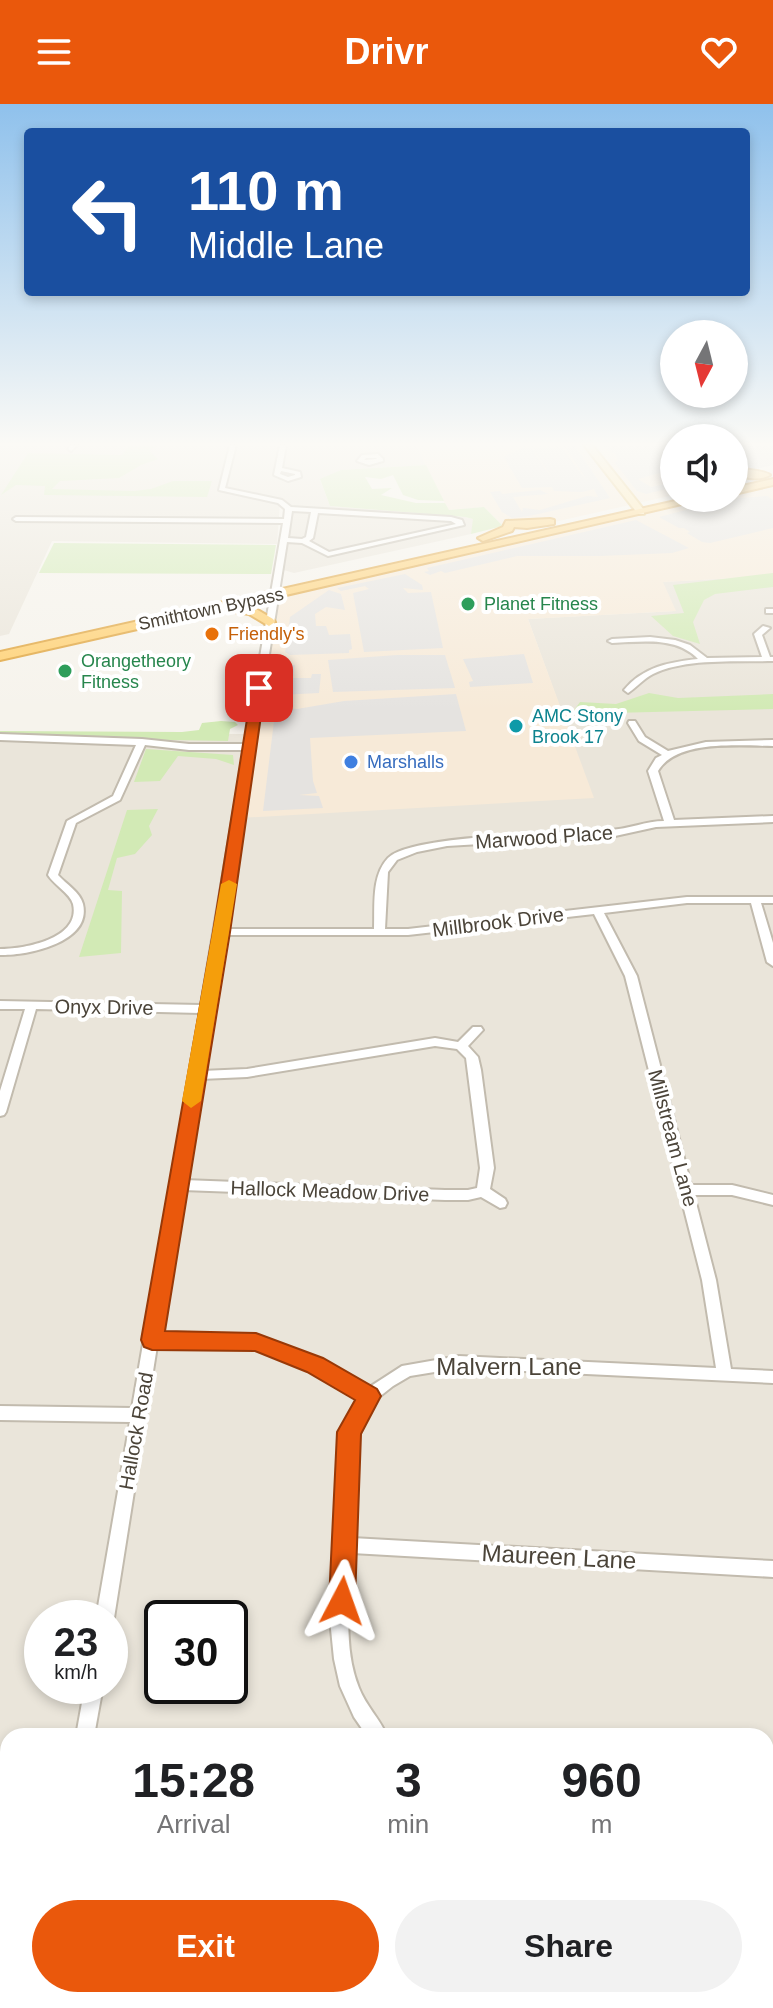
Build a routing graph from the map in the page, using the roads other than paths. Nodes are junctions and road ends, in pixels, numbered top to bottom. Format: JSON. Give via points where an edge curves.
{"nodes":[{"id":1,"x":286,"y":534,"type":"edge"},
{"id":2,"x":310,"y":534,"type":"edge"},
{"id":3,"x":420,"y":534,"type":"edge"},
{"id":4,"x":505,"y":534,"type":"edge"},
{"id":5,"x":523,"y":534,"type":"edge"},
{"id":6,"x":285,"y":540,"type":"junction"},
{"id":7,"x":303,"y":541,"type":"junction"},
{"id":8,"x":275,"y":590,"type":"junction"},
{"id":9,"x":198,"y":613,"type":"junction"},
{"id":10,"x":269,"y":622,"type":"junction"},
{"id":11,"x":766,"y":628,"type":"dead end"},
{"id":12,"x":612,"y":641,"type":"dead end"},
{"id":13,"x":0,"y":647,"type":"edge"},
{"id":14,"x":0,"y":656,"type":"edge"},
{"id":15,"x":770,"y":659,"type":"edge"},
{"id":16,"x":706,"y":662,"type":"junction"},
{"id":17,"x":628,"y":690,"type":"dead end"},
{"id":18,"x":632,"y":723,"type":"dead end"},
{"id":19,"x":0,"y":737,"type":"edge"},
{"id":20,"x":142,"y":742,"type":"junction"},
{"id":21,"x":773,"y":743,"type":"edge"},
{"id":22,"x":251,"y":747,"type":"junction"},
{"id":23,"x":667,"y":754,"type":"junction"},
{"id":24,"x":773,"y":819,"type":"edge"},
{"id":25,"x":670,"y":823,"type":"junction"},
{"id":26,"x":755,"y":899,"type":"junction"},
{"id":27,"x":773,"y":900,"type":"edge"},
{"id":28,"x":597,"y":910,"type":"junction"},
{"id":29,"x":379,"y":931,"type":"junction"},
{"id":30,"x":221,"y":932,"type":"junction"},
{"id":31,"x":0,"y":952,"type":"edge"},
{"id":32,"x":773,"y":962,"type":"edge"},
{"id":33,"x":0,"y":1005,"type":"edge"},
{"id":34,"x":32,"y":1005,"type":"junction"},
{"id":35,"x":207,"y":1009,"type":"junction"},
{"id":36,"x":477,"y":1030,"type":"dead end"},
{"id":37,"x":461,"y":1046,"type":"junction"},
{"id":38,"x":196,"y":1075,"type":"junction"},
{"id":39,"x":0,"y":1112,"type":"edge"},
{"id":40,"x":177,"y":1185,"type":"junction"},
{"id":41,"x":687,"y":1190,"type":"junction"},
{"id":42,"x":483,"y":1191,"type":"junction"},
{"id":43,"x":773,"y":1200,"type":"edge"},
{"id":44,"x":500,"y":1203,"type":"dead end"},
{"id":45,"x":152,"y":1340,"type":"junction"},
{"id":46,"x":724,"y":1374,"type":"junction"},
{"id":47,"x":773,"y":1377,"type":"edge"},
{"id":48,"x":369,"y":1396,"type":"junction"},
{"id":49,"x":0,"y":1413,"type":"edge"},
{"id":50,"x":139,"y":1415,"type":"junction"},
{"id":51,"x":346,"y":1545,"type":"junction"},
{"id":52,"x":773,"y":1569,"type":"edge"},
{"id":53,"x":108,"y":1600,"type":"edge"},
{"id":54,"x":91,"y":1704,"type":"edge"},
{"id":55,"x":86,"y":1728,"type":"edge"},
{"id":56,"x":372,"y":1728,"type":"edge"}],
"edges":[{"from":1,"to":6,"type":"street","name":"Hallock Road"},
{"from":2,"to":7,"type":"street"},
{"from":3,"to":7,"type":"street","via":[[328,554]]},
{"from":4,"to":8,"type":"highway","name":"Smithtown Bypass"},
{"from":5,"to":8,"type":"highway","name":"Smithtown Bypass"},
{"from":6,"to":7,"type":"street"},
{"from":6,"to":8,"type":"street","name":"Hallock Road"},
{"from":8,"to":9,"type":"highway","name":"Smithtown Bypass"},
{"from":8,"to":10,"type":"street","name":"Hallock Road"},
{"from":8,"to":13,"type":"highway","name":"Smithtown Bypass"},
{"from":9,"to":10,"type":"highway","via":[[246,610]]},
{"from":9,"to":14,"type":"highway","name":"Smithtown Bypass"},
{"from":10,"to":22,"type":"street","name":"Hallock Road"},
{"from":11,"to":15,"type":"street","via":[[758,634]]},
{"from":12,"to":16,"type":"street","via":[[668,641],[692,648]]},
{"from":15,"to":16,"type":"street"},
{"from":16,"to":17,"type":"street","via":[[654,669],[636,678]]},
{"from":18,"to":23,"type":"street","via":[[642,739]]},
{"from":19,"to":20,"type":"street"},
{"from":20,"to":22,"type":"street"},
{"from":20,"to":31,"type":"street","via":[[121,793],[72,821],[59,854],[53,875],[76,898],[73,925],[53,942]]},
{"from":21,"to":23,"type":"street","via":[[700,746]]},
{"from":22,"to":30,"type":"street","name":"Hallock Road"},
{"from":23,"to":25,"type":"street","via":[[653,771]]},
{"from":24,"to":25,"type":"street","name":"Marwood Place"},
{"from":25,"to":29,"type":"street","name":"Marwood Place","via":[[615,833],[447,843],[403,853],[383,872]]},
{"from":26,"to":27,"type":"street","name":"Millbrook Drive"},
{"from":26,"to":28,"type":"street","name":"Millbrook Drive"},
{"from":26,"to":32,"type":"street"},
{"from":28,"to":29,"type":"street","name":"Millbrook Drive","via":[[433,930]]},
{"from":28,"to":41,"type":"street","name":"Millstream Lane","via":[[631,976]]},
{"from":29,"to":30,"type":"street","name":"Millbrook Drive"},
{"from":30,"to":35,"type":"street","name":"Hallock Road"},
{"from":33,"to":34,"type":"street","name":"Onyx Drive"},
{"from":34,"to":35,"type":"street","name":"Onyx Drive"},
{"from":34,"to":39,"type":"street"},
{"from":35,"to":38,"type":"street","name":"Hallock Road"},
{"from":36,"to":37,"type":"street"},
{"from":37,"to":38,"type":"street","via":[[435,1042],[247,1073]]},
{"from":37,"to":42,"type":"street","via":[[475,1070],[488,1176]]},
{"from":38,"to":40,"type":"street","name":"Hallock Road"},
{"from":40,"to":42,"type":"street","name":"Hallock Meadow Drive","via":[[445,1195]]},
{"from":40,"to":45,"type":"street","name":"Hallock Road"},
{"from":41,"to":43,"type":"street","via":[[732,1190]]},
{"from":41,"to":46,"type":"street","name":"Millstream Lane","via":[[716,1311]]},
{"from":42,"to":44,"type":"street"},
{"from":45,"to":48,"type":"street","via":[[256,1342],[315,1365]]},
{"from":45,"to":50,"type":"street","name":"Hallock Road"},
{"from":46,"to":47,"type":"street","name":"Malvern Lane"},
{"from":46,"to":48,"type":"street","name":"Malvern Lane","via":[[459,1362],[407,1370]]},
{"from":48,"to":51,"type":"street","name":"Malvern Lane","via":[[349,1432]]},
{"from":49,"to":50,"type":"street"},
{"from":50,"to":53,"type":"street","name":"Hallock Road"},
{"from":51,"to":52,"type":"street","name":"Maureen Lane"},
{"from":51,"to":56,"type":"street","name":"Malvern Lane","via":[[341,1661],[359,1711]]},
{"from":54,"to":55,"type":"street"}]}
